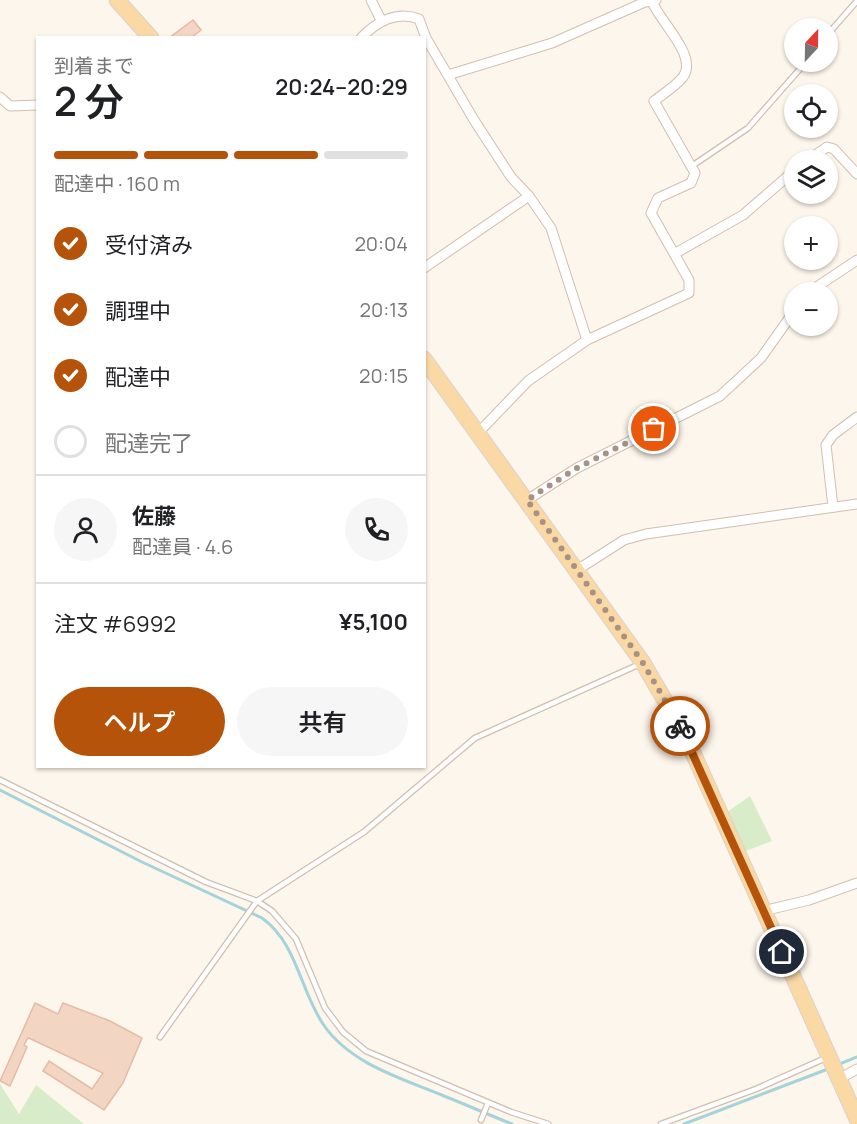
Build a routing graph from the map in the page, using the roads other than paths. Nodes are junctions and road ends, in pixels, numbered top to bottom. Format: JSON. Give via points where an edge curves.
{"nodes":[{"id":1,"x":117,"y":0,"type":"edge"},
{"id":2,"x":371,"y":0,"type":"edge"},
{"id":3,"x":649,"y":1,"type":"edge"},
{"id":4,"x":857,"y":1,"type":"edge"},
{"id":5,"x":381,"y":20,"type":"junction"},
{"id":6,"x":838,"y":23,"type":"edge"},
{"id":7,"x":148,"y":36,"type":"edge"},
{"id":8,"x":363,"y":36,"type":"edge"},
{"id":9,"x":797,"y":72,"type":"edge"},
{"id":10,"x":448,"y":75,"type":"junction"},
{"id":11,"x":0,"y":97,"type":"edge"},
{"id":12,"x":36,"y":105,"type":"edge"},
{"id":13,"x":838,"y":153,"type":"edge"},
{"id":14,"x":692,"y":165,"type":"junction"},
{"id":15,"x":857,"y":174,"type":"edge"},
{"id":16,"x":784,"y":179,"type":"edge"},
{"id":17,"x":529,"y":196,"type":"junction"},
{"id":18,"x":674,"y":254,"type":"junction"},
{"id":19,"x":857,"y":261,"type":"edge"},
{"id":20,"x":426,"y":267,"type":"edge"},
{"id":21,"x":824,"y":282,"type":"edge"},
{"id":22,"x":784,"y":326,"type":"edge"},
{"id":23,"x":587,"y":340,"type":"junction"},
{"id":24,"x":426,"y":362,"type":"edge"},
{"id":25,"x":857,"y":417,"type":"edge"},
{"id":26,"x":478,"y":433,"type":"junction"},
{"id":27,"x":527,"y":500,"type":"junction"},
{"id":28,"x":857,"y":504,"type":"edge"},
{"id":29,"x":833,"y":507,"type":"junction"},
{"id":30,"x":577,"y":570,"type":"junction"},
{"id":31,"x":643,"y":663,"type":"junction"},
{"id":32,"x":0,"y":780,"type":"edge"},
{"id":33,"x":857,"y":883,"type":"edge"},
{"id":34,"x":255,"y":903,"type":"junction"},
{"id":35,"x":763,"y":911,"type":"junction"},
{"id":36,"x":160,"y":1037,"type":"dead end"},
{"id":37,"x":829,"y":1056,"type":"junction"},
{"id":38,"x":857,"y":1069,"type":"edge"},
{"id":39,"x":839,"y":1079,"type":"junction"},
{"id":40,"x":487,"y":1105,"type":"junction"},
{"id":41,"x":481,"y":1118,"type":"dead end"},
{"id":42,"x":857,"y":1119,"type":"edge"},
{"id":43,"x":548,"y":1124,"type":"edge"},
{"id":44,"x":660,"y":1124,"type":"edge"}],
"edges":[{"from":1,"to":7,"type":"main road"},
{"from":2,"to":5,"type":"street"},
{"from":3,"to":10,"type":"street","via":[[552,44]]},
{"from":3,"to":14,"type":"street","via":[[679,44],[687,66],[683,78],[654,101]]},
{"from":4,"to":6,"type":"lane"},
{"from":5,"to":8,"type":"street"},
{"from":5,"to":10,"type":"street","via":[[400,16],[419,19]]},
{"from":9,"to":14,"type":"lane","via":[[748,128]]},
{"from":10,"to":17,"type":"street","via":[[512,177]]},
{"from":11,"to":12,"type":"street","via":[[10,106]]},
{"from":13,"to":15,"type":"street"},
{"from":14,"to":18,"type":"street","via":[[695,173],[691,183],[658,198],[651,213]]},
{"from":16,"to":18,"type":"street","via":[[742,215]]},
{"from":17,"to":20,"type":"street"},
{"from":17,"to":23,"type":"street","via":[[551,228]]},
{"from":18,"to":23,"type":"street","via":[[689,280],[689,293]]},
{"from":19,"to":21,"type":"street"},
{"from":22,"to":27,"type":"street","via":[[761,358],[720,396],[577,468]]},
{"from":23,"to":26,"type":"street","via":[[528,381]]},
{"from":24,"to":26,"type":"main road"},
{"from":25,"to":29,"type":"street","via":[[833,435],[826,446]]},
{"from":26,"to":27,"type":"main road"},
{"from":27,"to":30,"type":"main road"},
{"from":28,"to":29,"type":"street"},
{"from":29,"to":30,"type":"street","via":[[646,534],[624,540]]},
{"from":30,"to":31,"type":"main road"},
{"from":31,"to":34,"type":"lane","via":[[475,738],[364,832]]},
{"from":31,"to":35,"type":"main road","via":[[685,735]]},
{"from":32,"to":34,"type":"lane"},
{"from":33,"to":35,"type":"street"},
{"from":34,"to":36,"type":"lane"},
{"from":34,"to":40,"type":"lane","via":[[286,925],[296,939],[325,1008],[352,1041],[366,1051]]},
{"from":35,"to":37,"type":"main road"},
{"from":37,"to":39,"type":"main road"},
{"from":37,"to":44,"type":"lane","via":[[756,1089]]},
{"from":38,"to":39,"type":"street"},
{"from":39,"to":42,"type":"main road"},
{"from":40,"to":41,"type":"lane"},
{"from":40,"to":43,"type":"lane"}]}
